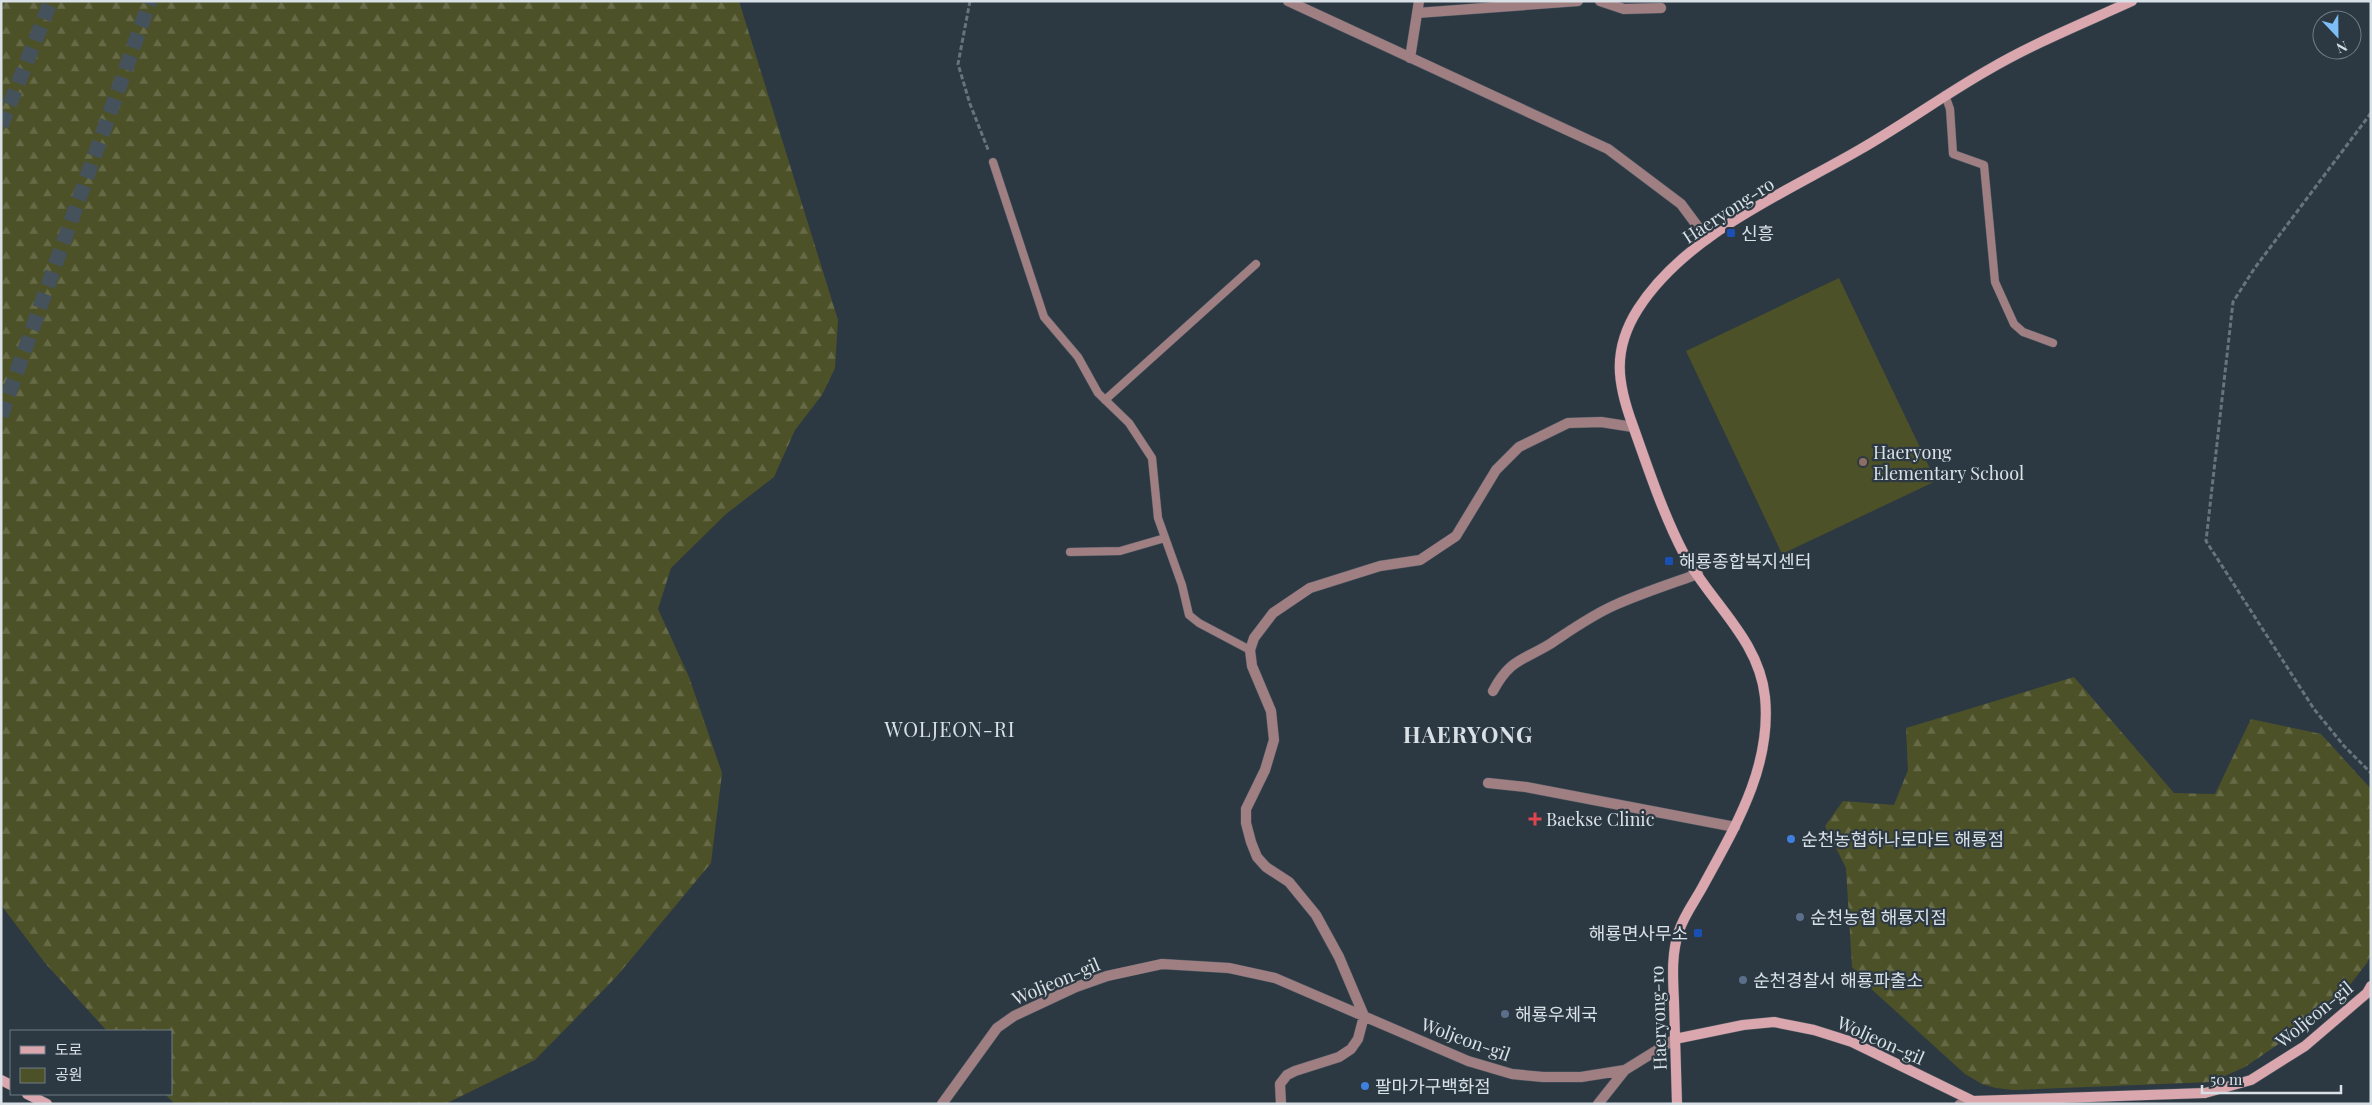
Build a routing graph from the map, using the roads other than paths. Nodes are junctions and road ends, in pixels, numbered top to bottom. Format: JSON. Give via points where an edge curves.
{"nodes":[{"id":1,"x":1288,"y":1,"type":"edge"},
{"id":2,"x":1419,"y":1,"type":"edge"},
{"id":3,"x":1578,"y":1,"type":"edge"},
{"id":4,"x":1600,"y":1,"type":"edge"},
{"id":5,"x":2132,"y":1,"type":"edge"},
{"id":6,"x":1660,"y":8,"type":"dead end"},
{"id":7,"x":1418,"y":13,"type":"junction"},
{"id":8,"x":1410,"y":58,"type":"junction"},
{"id":9,"x":1945,"y":95,"type":"junction"},
{"id":10,"x":993,"y":162,"type":"road end"},
{"id":11,"x":1707,"y":240,"type":"junction"},
{"id":12,"x":1256,"y":264,"type":"dead end"},
{"id":13,"x":2053,"y":343,"type":"dead end"},
{"id":14,"x":1105,"y":400,"type":"junction"},
{"id":15,"x":1633,"y":427,"type":"junction"},
{"id":16,"x":1165,"y":538,"type":"junction"},
{"id":17,"x":1070,"y":552,"type":"dead end"},
{"id":18,"x":1698,"y":574,"type":"junction"},
{"id":19,"x":1250,"y":650,"type":"junction"},
{"id":20,"x":1493,"y":691,"type":"dead end"},
{"id":21,"x":1488,"y":783,"type":"dead end"},
{"id":22,"x":1734,"y":827,"type":"junction"},
{"id":23,"x":2369,"y":991,"type":"edge"},
{"id":24,"x":1364,"y":1016,"type":"junction"},
{"id":25,"x":1675,"y":1039,"type":"junction"},
{"id":26,"x":1625,"y":1070,"type":"junction"},
{"id":27,"x":30,"y":1095,"type":"edge"},
{"id":28,"x":1973,"y":1101,"type":"junction"},
{"id":29,"x":47,"y":1104,"type":"edge"},
{"id":30,"x":942,"y":1104,"type":"edge"},
{"id":31,"x":1281,"y":1104,"type":"edge"},
{"id":32,"x":1598,"y":1104,"type":"edge"},
{"id":33,"x":1677,"y":1104,"type":"edge"},
{"id":34,"x":1959,"y":1104,"type":"edge"}],
"edges":[{"from":1,"to":8,"type":"street"},
{"from":2,"to":7,"type":"street"},
{"from":3,"to":7,"type":"street"},
{"from":4,"to":6,"type":"street","via":[[1624,9]]},
{"from":5,"to":9,"type":"main road","name":"Haeryong-ro","via":[[1991,68]]},
{"from":7,"to":8,"type":"street"},
{"from":8,"to":11,"type":"street","via":[[1608,149],[1681,204]]},
{"from":9,"to":11,"type":"main road","name":"Haeryong-ro","via":[[1896,128],[1744,215]]},
{"from":9,"to":13,"type":"lane","via":[[1950,109],[1953,154],[1984,166],[1995,282],[2014,324],[2023,332]]},
{"from":10,"to":14,"type":"lane","via":[[1044,318],[1078,357]]},
{"from":11,"to":15,"type":"main road","name":"Haeryong-ro","via":[[1677,263],[1652,290],[1636,312],[1626,335],[1619,358],[1619,378]]},
{"from":12,"to":14,"type":"lane"},
{"from":14,"to":16,"type":"lane","via":[[1129,423],[1152,458],[1158,518]]},
{"from":15,"to":18,"type":"main road","name":"Haeryong-ro","via":[[1676,538]]},
{"from":15,"to":19,"type":"street","via":[[1601,422],[1568,423],[1519,447],[1496,470],[1456,536],[1420,560],[1380,566],[1310,588],[1273,612],[1254,638]]},
{"from":16,"to":17,"type":"lane","via":[[1120,551]]},
{"from":16,"to":19,"type":"lane","via":[[1182,584],[1189,615]]},
{"from":18,"to":20,"type":"street","via":[[1616,605],[1585,621],[1514,662],[1502,673]]},
{"from":18,"to":22,"type":"main road","name":"Haeryong-ro","via":[[1749,647],[1765,696],[1760,766]]},
{"from":19,"to":24,"type":"street","via":[[1252,666],[1270,711],[1274,740],[1265,770],[1246,809],[1251,842],[1262,862],[1288,882],[1316,915],[1339,957]]},
{"from":21,"to":22,"type":"street","via":[[1526,787]]},
{"from":22,"to":25,"type":"main road","name":"Haeryong-ro","via":[[1680,928],[1673,954]]},
{"from":23,"to":28,"type":"main road","name":"Woljeon-gil","via":[[2305,1046],[2251,1080],[2230,1087],[2205,1093]]},
{"from":24,"to":26,"type":"street","name":"Woljeon-gil","via":[[1468,1061],[1512,1074],[1581,1077]]},
{"from":24,"to":30,"type":"street","name":"Woljeon-gil","via":[[1275,978],[1229,968],[1162,964],[1139,968],[1076,987],[1014,1016],[997,1028]]},
{"from":24,"to":31,"type":"street","via":[[1358,1039],[1351,1049],[1338,1057],[1286,1075],[1280,1084]]},
{"from":25,"to":26,"type":"street","name":"Woljeon-gil"},
{"from":25,"to":28,"type":"main road","name":"Woljeon-gil","via":[[1774,1022],[1814,1030],[1852,1042]]},
{"from":25,"to":33,"type":"main road","name":"Haeryong-ro"},
{"from":26,"to":32,"type":"street"},
{"from":27,"to":29,"type":"main road"},
{"from":28,"to":34,"type":"lane"}]}
